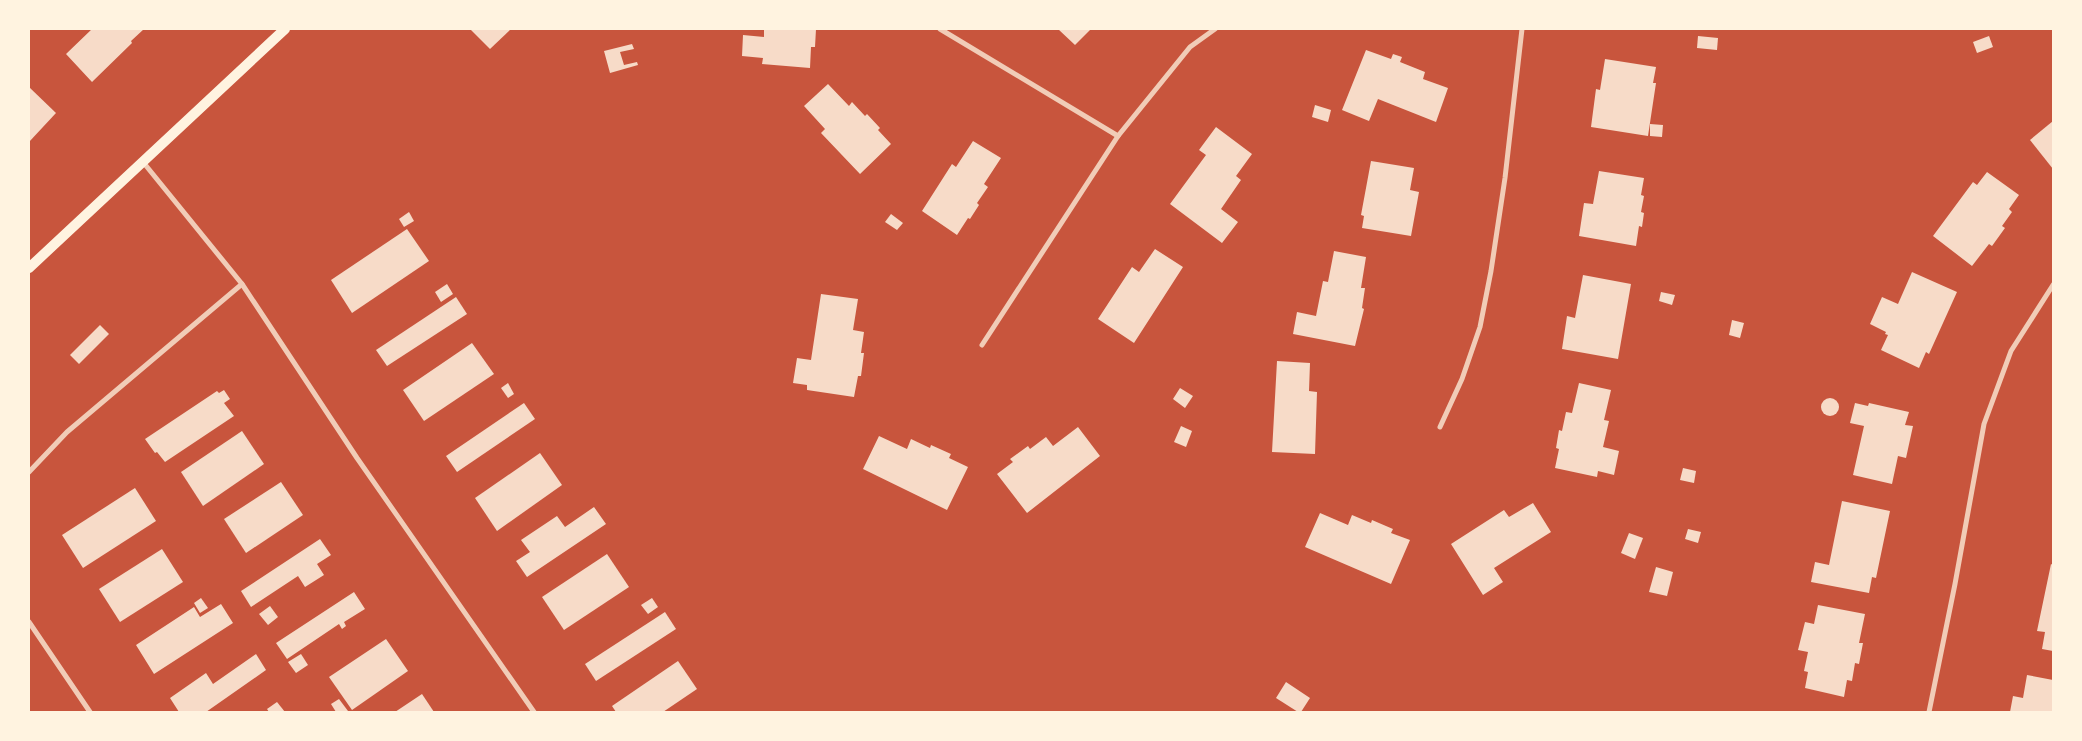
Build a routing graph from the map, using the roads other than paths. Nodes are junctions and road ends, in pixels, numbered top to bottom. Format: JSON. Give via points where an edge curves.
{"nodes":[{"id":1,"x":285,"y":29,"type":"edge"},
{"id":2,"x":940,"y":29,"type":"edge"},
{"id":3,"x":1215,"y":29,"type":"edge"},
{"id":4,"x":1522,"y":29,"type":"edge"},
{"id":5,"x":1118,"y":136,"type":"junction"},
{"id":6,"x":143,"y":162,"type":"junction"},
{"id":7,"x":29,"y":268,"type":"edge"},
{"id":8,"x":242,"y":284,"type":"junction"},
{"id":9,"x":2053,"y":285,"type":"edge"},
{"id":10,"x":982,"y":345,"type":"dead end"},
{"id":11,"x":1440,"y":427,"type":"dead end"},
{"id":12,"x":29,"y":472,"type":"edge"},
{"id":13,"x":29,"y":622,"type":"edge"},
{"id":14,"x":90,"y":712,"type":"edge"},
{"id":15,"x":534,"y":712,"type":"edge"},
{"id":16,"x":1929,"y":712,"type":"edge"}],
"edges":[{"from":1,"to":6,"type":"main road"},
{"from":2,"to":5,"type":"street"},
{"from":3,"to":5,"type":"street","via":[[1190,47]]},
{"from":4,"to":11,"type":"street","via":[[1509,151],[1480,327],[1462,379]]},
{"from":5,"to":10,"type":"street"},
{"from":6,"to":7,"type":"main road"},
{"from":6,"to":8,"type":"street"},
{"from":8,"to":12,"type":"street","via":[[67,432]]},
{"from":8,"to":15,"type":"street","via":[[357,458]]},
{"from":9,"to":16,"type":"street","via":[[2011,351],[1984,424]]},
{"from":13,"to":14,"type":"street"}]}
